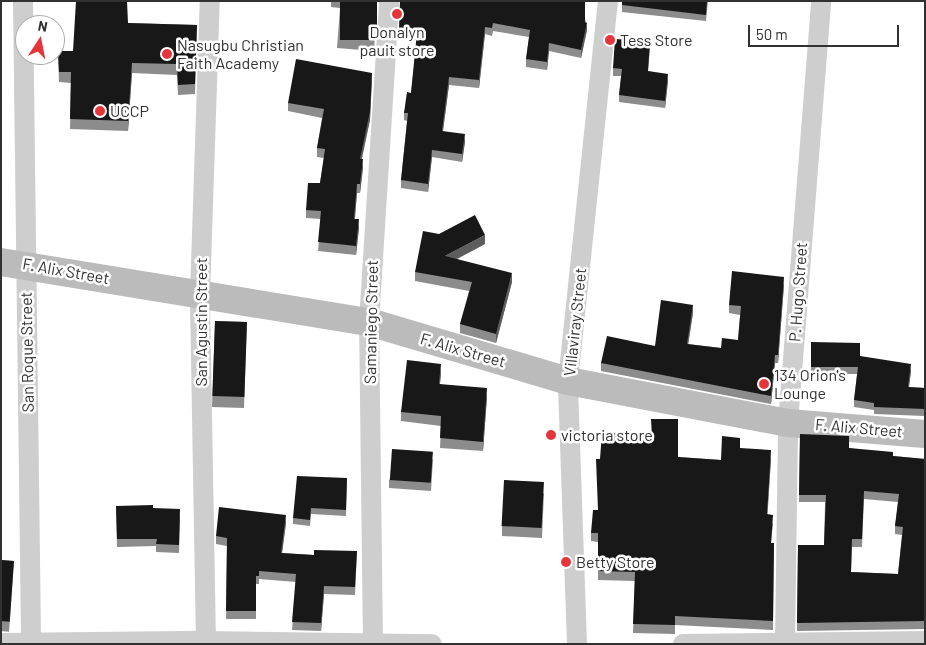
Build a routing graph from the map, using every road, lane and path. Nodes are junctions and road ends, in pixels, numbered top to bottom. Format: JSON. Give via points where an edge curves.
{"nodes":[{"id":1,"x":23,"y":1,"type":"edge"},
{"id":2,"x":210,"y":1,"type":"edge"},
{"id":3,"x":389,"y":1,"type":"edge"},
{"id":4,"x":608,"y":1,"type":"edge"},
{"id":5,"x":821,"y":1,"type":"edge"},
{"id":6,"x":14,"y":263,"type":"edge"},
{"id":7,"x":200,"y":295,"type":"junction"},
{"id":8,"x":369,"y":322,"type":"junction"},
{"id":9,"x":568,"y":381,"type":"junction"},
{"id":10,"x":788,"y":423,"type":"junction"},
{"id":11,"x":925,"y":434,"type":"edge"},
{"id":12,"x":925,"y":641,"type":"edge"},
{"id":13,"x":31,"y":642,"type":"junction"},
{"id":14,"x":1,"y":643,"type":"edge"},
{"id":15,"x":206,"y":643,"type":"edge"},
{"id":16,"x":785,"y":643,"type":"edge"},
{"id":17,"x":373,"y":644,"type":"edge"},
{"id":18,"x":432,"y":644,"type":"edge"},
{"id":19,"x":576,"y":644,"type":"edge"},
{"id":20,"x":683,"y":644,"type":"edge"}],
"edges":[{"from":1,"to":6,"type":"street","name":"San Roque Street"},
{"from":2,"to":7,"type":"street","name":"San Agustin Street"},
{"from":3,"to":8,"type":"street","name":"Samaniego Street"},
{"from":4,"to":9,"type":"street","name":"Villaviray Street"},
{"from":5,"to":10,"type":"street","name":"P. Hugo Street"},
{"from":6,"to":7,"type":"main road","name":"F. Alix Street"},
{"from":6,"to":13,"type":"street","name":"San Roque Street"},
{"from":7,"to":8,"type":"main road","name":"F. Alix Street"},
{"from":7,"to":15,"type":"street","name":"San Agustin Street"},
{"from":8,"to":9,"type":"main road","name":"F. Alix Street"},
{"from":8,"to":17,"type":"street","name":"Samaniego Street"},
{"from":9,"to":10,"type":"main road","name":"F. Alix Street"},
{"from":9,"to":19,"type":"street","name":"Villaviray Street"},
{"from":10,"to":11,"type":"main road","name":"F. Alix Street"},
{"from":10,"to":16,"type":"street","name":"P. Hugo Street"},
{"from":12,"to":16,"type":"street"},
{"from":13,"to":14,"type":"street"},
{"from":13,"to":15,"type":"street"},
{"from":15,"to":17,"type":"street"},
{"from":16,"to":20,"type":"street"},
{"from":17,"to":18,"type":"street"}]}
